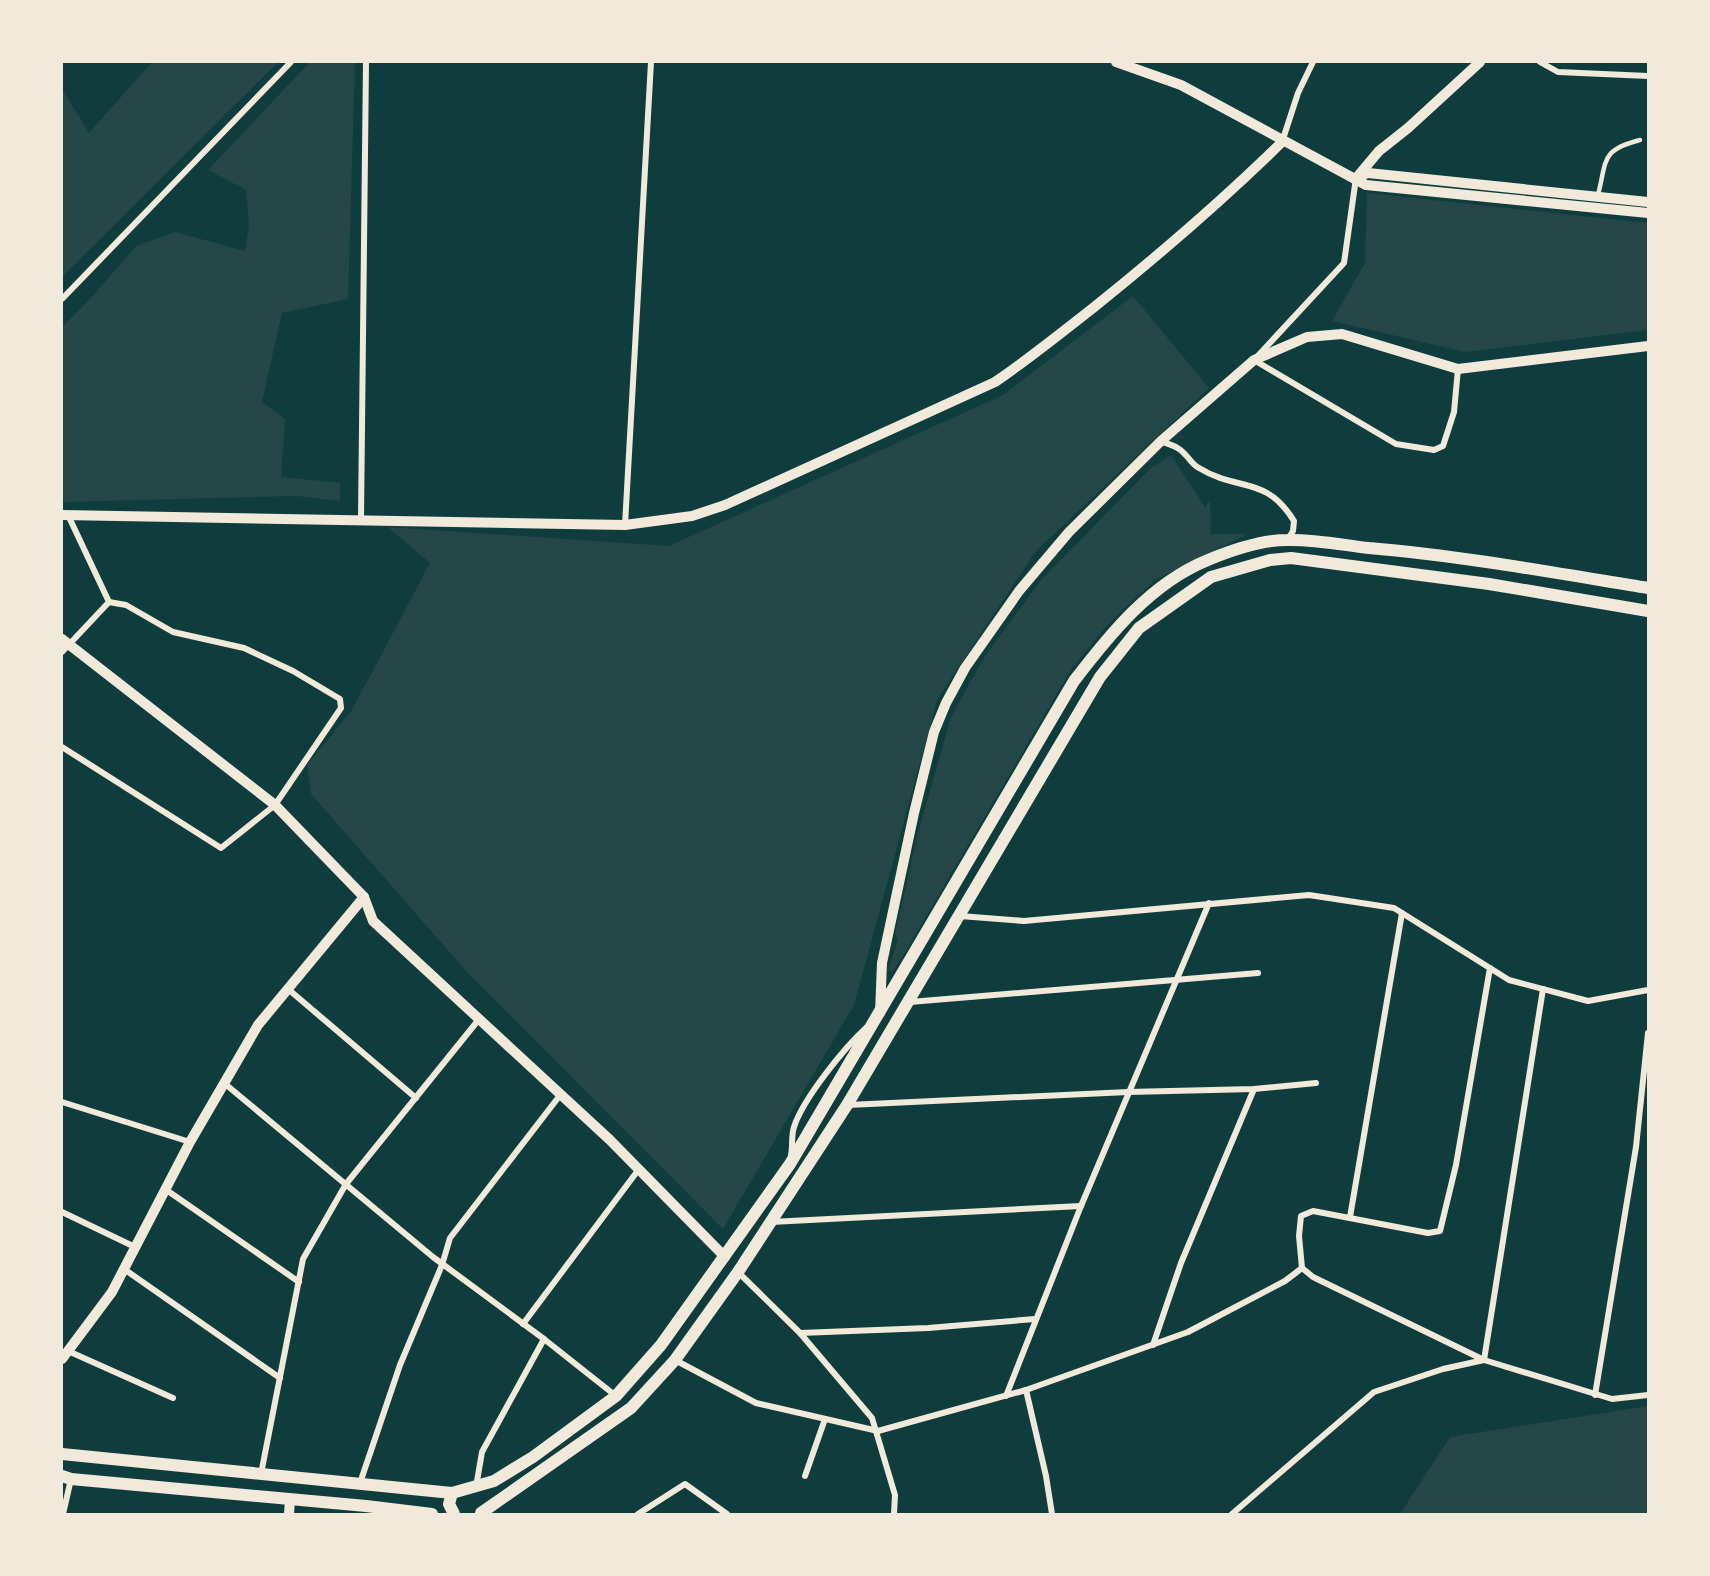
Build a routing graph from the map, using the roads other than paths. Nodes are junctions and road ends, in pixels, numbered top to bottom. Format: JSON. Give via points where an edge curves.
{"nodes":[{"id":1,"x":291,"y":62,"type":"edge"},
{"id":2,"x":366,"y":62,"type":"edge"},
{"id":3,"x":651,"y":62,"type":"edge"},
{"id":4,"x":1116,"y":62,"type":"edge"},
{"id":5,"x":1313,"y":62,"type":"edge"},
{"id":6,"x":1480,"y":62,"type":"edge"},
{"id":7,"x":1540,"y":62,"type":"edge"},
{"id":8,"x":1648,"y":76,"type":"edge"},
{"id":9,"x":1640,"y":140,"type":"dead end"},
{"id":10,"x":1282,"y":142,"type":"junction"},
{"id":11,"x":1356,"y":178,"type":"junction"},
{"id":12,"x":1597,"y":197,"type":"junction"},
{"id":13,"x":1648,"y":202,"type":"edge"},
{"id":14,"x":1648,"y":213,"type":"edge"},
{"id":15,"x":62,"y":299,"type":"edge"},
{"id":16,"x":1648,"y":346,"type":"edge"},
{"id":17,"x":1254,"y":360,"type":"junction"},
{"id":18,"x":1458,"y":369,"type":"junction"},
{"id":19,"x":1161,"y":441,"type":"junction"},
{"id":20,"x":64,"y":514,"type":"edge"},
{"id":21,"x":361,"y":518,"type":"junction"},
{"id":22,"x":625,"y":525,"type":"junction"},
{"id":23,"x":1287,"y":540,"type":"junction"},
{"id":24,"x":1291,"y":558,"type":"junction"},
{"id":25,"x":1648,"y":588,"type":"edge"},
{"id":26,"x":109,"y":602,"type":"junction"},
{"id":27,"x":1648,"y":611,"type":"edge"},
{"id":28,"x":64,"y":645,"type":"edge"},
{"id":29,"x":62,"y":747,"type":"edge"},
{"id":30,"x":275,"y":805,"type":"junction"},
{"id":31,"x":364,"y":897,"type":"junction"},
{"id":32,"x":1209,"y":903,"type":"junction"},
{"id":33,"x":940,"y":910,"type":"junction"},
{"id":34,"x":1402,"y":913,"type":"junction"},
{"id":35,"x":960,"y":916,"type":"junction"},
{"id":36,"x":1490,"y":968,"type":"junction"},
{"id":37,"x":1258,"y":974,"type":"dead end"},
{"id":38,"x":1178,"y":978,"type":"junction"},
{"id":39,"x":288,"y":989,"type":"junction"},
{"id":40,"x":1543,"y":989,"type":"junction"},
{"id":41,"x":1648,"y":990,"type":"edge"},
{"id":42,"x":910,"y":1002,"type":"junction"},
{"id":43,"x":879,"y":1015,"type":"junction"},
{"id":44,"x":480,"y":1018,"type":"junction"},
{"id":45,"x":895,"y":1025,"type":"junction"},
{"id":46,"x":1648,"y":1033,"type":"edge"},
{"id":47,"x":224,"y":1083,"type":"junction"},
{"id":48,"x":1316,"y":1083,"type":"dead end"},
{"id":49,"x":1254,"y":1089,"type":"junction"},
{"id":50,"x":1128,"y":1092,"type":"junction"},
{"id":51,"x":561,"y":1094,"type":"junction"},
{"id":52,"x":416,"y":1098,"type":"junction"},
{"id":53,"x":62,"y":1102,"type":"edge"},
{"id":54,"x":847,"y":1105,"type":"junction"},
{"id":55,"x":190,"y":1142,"type":"junction"},
{"id":56,"x":639,"y":1169,"type":"junction"},
{"id":57,"x":346,"y":1184,"type":"junction"},
{"id":58,"x":165,"y":1189,"type":"junction"},
{"id":59,"x":1081,"y":1206,"type":"junction"},
{"id":60,"x":62,"y":1212,"type":"edge"},
{"id":61,"x":1350,"y":1217,"type":"junction"},
{"id":62,"x":771,"y":1222,"type":"junction"},
{"id":63,"x":135,"y":1247,"type":"junction"},
{"id":64,"x":725,"y":1257,"type":"junction"},
{"id":65,"x":442,"y":1264,"type":"junction"},
{"id":66,"x":1302,"y":1268,"type":"junction"},
{"id":67,"x":124,"y":1269,"type":"junction"},
{"id":68,"x":738,"y":1272,"type":"junction"},
{"id":69,"x":299,"y":1282,"type":"junction"},
{"id":70,"x":1035,"y":1319,"type":"junction"},
{"id":71,"x":523,"y":1324,"type":"junction"},
{"id":72,"x":800,"y":1333,"type":"junction"},
{"id":73,"x":544,"y":1339,"type":"junction"},
{"id":74,"x":661,"y":1345,"type":"junction"},
{"id":75,"x":1153,"y":1345,"type":"junction"},
{"id":76,"x":65,"y":1355,"type":"edge"},
{"id":77,"x":675,"y":1360,"type":"junction"},
{"id":78,"x":1484,"y":1360,"type":"junction"},
{"id":79,"x":280,"y":1378,"type":"junction"},
{"id":80,"x":1026,"y":1390,"type":"junction"},
{"id":81,"x":1595,"y":1395,"type":"junction"},
{"id":82,"x":1648,"y":1395,"type":"edge"},
{"id":83,"x":616,"y":1396,"type":"junction"},
{"id":84,"x":1006,"y":1396,"type":"junction"},
{"id":85,"x":174,"y":1398,"type":"dead end"},
{"id":86,"x":631,"y":1408,"type":"junction"},
{"id":87,"x":825,"y":1419,"type":"junction"},
{"id":88,"x":878,"y":1431,"type":"junction"},
{"id":89,"x":62,"y":1454,"type":"edge"},
{"id":90,"x":261,"y":1475,"type":"junction"},
{"id":91,"x":805,"y":1476,"type":"dead end"},
{"id":92,"x":66,"y":1478,"type":"edge"},
{"id":93,"x":360,"y":1483,"type":"junction"},
{"id":94,"x":476,"y":1488,"type":"junction"},
{"id":95,"x":453,"y":1493,"type":"junction"},
{"id":96,"x":290,"y":1500,"type":"junction"},
{"id":97,"x":482,"y":1514,"type":"edge"},
{"id":98,"x":63,"y":1515,"type":"edge"},
{"id":99,"x":289,"y":1515,"type":"edge"},
{"id":100,"x":432,"y":1515,"type":"edge"},
{"id":101,"x":454,"y":1515,"type":"edge"},
{"id":102,"x":638,"y":1515,"type":"edge"},
{"id":103,"x":727,"y":1515,"type":"edge"},
{"id":104,"x":894,"y":1515,"type":"edge"},
{"id":105,"x":1052,"y":1515,"type":"edge"},
{"id":106,"x":1232,"y":1515,"type":"edge"}],
"edges":[{"from":1,"to":15,"type":"street"},
{"from":2,"to":21,"type":"street"},
{"from":3,"to":22,"type":"street"},
{"from":4,"to":10,"type":"street","via":[[1181,85]]},
{"from":5,"to":10,"type":"street"},
{"from":6,"to":11,"type":"street","via":[[1378,151]]},
{"from":7,"to":8,"type":"street","via":[[1558,72]]},
{"from":9,"to":12,"type":"lane","via":[[1618,146],[1608,155]]},
{"from":10,"to":11,"type":"street"},
{"from":10,"to":22,"type":"street","via":[[1222,201],[1146,266],[995,382],[725,505],[693,516]]},
{"from":11,"to":12,"type":"street","via":[[1368,173]]},
{"from":11,"to":14,"type":"street","via":[[1366,185]]},
{"from":11,"to":17,"type":"street","via":[[1344,263]]},
{"from":12,"to":13,"type":"street"},
{"from":16,"to":18,"type":"street"},
{"from":17,"to":18,"type":"street","via":[[1307,338],[1342,334]]},
{"from":17,"to":18,"type":"street","via":[[1396,444],[1427,449],[1443,446],[1449,433]]},
{"from":17,"to":19,"type":"street"},
{"from":19,"to":23,"type":"street","via":[[1179,449],[1195,466],[1214,476],[1272,495],[1294,521]]},
{"from":19,"to":43,"type":"street","via":[[1069,532],[1020,591],[965,668],[946,703],[934,732],[906,848],[882,963]]},
{"from":20,"to":21,"type":"street"},
{"from":20,"to":26,"type":"street"},
{"from":21,"to":22,"type":"street"},
{"from":23,"to":24,"type":"main road"},
{"from":23,"to":25,"type":"main road","via":[[1400,551]]},
{"from":23,"to":33,"type":"main road","via":[[1244,546],[1205,561],[1161,587],[1133,611],[1074,681]]},
{"from":24,"to":27,"type":"main road","via":[[1489,584]]},
{"from":24,"to":35,"type":"main road","via":[[1211,577],[1139,628],[1100,676]]},
{"from":26,"to":28,"type":"street"},
{"from":26,"to":30,"type":"street","via":[[126,605],[173,632],[244,648],[340,699],[341,708]]},
{"from":28,"to":30,"type":"street"},
{"from":29,"to":30,"type":"street","via":[[221,848]]},
{"from":30,"to":31,"type":"street"},
{"from":31,"to":39,"type":"street"},
{"from":31,"to":44,"type":"street","via":[[373,921]]},
{"from":32,"to":34,"type":"street","via":[[1310,895],[1394,908]]},
{"from":32,"to":35,"type":"street","via":[[1024,921]]},
{"from":32,"to":38,"type":"street"},
{"from":33,"to":35,"type":"main road"},
{"from":33,"to":43,"type":"main road"},
{"from":34,"to":36,"type":"street"},
{"from":34,"to":61,"type":"street"},
{"from":35,"to":42,"type":"main road"},
{"from":36,"to":40,"type":"street","via":[[1509,980]]},
{"from":36,"to":61,"type":"street","via":[[1456,1165],[1440,1231],[1428,1233]]},
{"from":37,"to":38,"type":"street"},
{"from":38,"to":42,"type":"street"},
{"from":38,"to":50,"type":"street"},
{"from":39,"to":47,"type":"street","via":[[258,1025]]},
{"from":39,"to":52,"type":"street"},
{"from":40,"to":41,"type":"street","via":[[1588,1001]]},
{"from":40,"to":78,"type":"street"},
{"from":42,"to":45,"type":"main road"},
{"from":43,"to":45,"type":"main road"},
{"from":43,"to":64,"type":"main road","via":[[790,1164]]},
{"from":44,"to":51,"type":"street"},
{"from":44,"to":52,"type":"street"},
{"from":45,"to":54,"type":"main road"},
{"from":46,"to":81,"type":"street","via":[[1636,1147]]},
{"from":47,"to":55,"type":"street"},
{"from":47,"to":57,"type":"street"},
{"from":48,"to":49,"type":"street"},
{"from":49,"to":50,"type":"street"},
{"from":49,"to":75,"type":"street","via":[[1181,1263]]},
{"from":50,"to":54,"type":"street"},
{"from":50,"to":59,"type":"street"},
{"from":51,"to":56,"type":"street"},
{"from":51,"to":65,"type":"street","via":[[450,1238]]},
{"from":52,"to":57,"type":"street"},
{"from":53,"to":55,"type":"street"},
{"from":54,"to":62,"type":"main road"},
{"from":55,"to":58,"type":"street"},
{"from":56,"to":64,"type":"street"},
{"from":56,"to":71,"type":"street"},
{"from":57,"to":65,"type":"street"},
{"from":57,"to":69,"type":"street","via":[[303,1259]]},
{"from":58,"to":63,"type":"street"},
{"from":58,"to":69,"type":"street"},
{"from":59,"to":62,"type":"street"},
{"from":59,"to":70,"type":"street"},
{"from":60,"to":63,"type":"street"},
{"from":61,"to":66,"type":"street","via":[[1313,1211],[1301,1216]]},
{"from":62,"to":68,"type":"main road"},
{"from":63,"to":67,"type":"street"},
{"from":64,"to":68,"type":"main road"},
{"from":64,"to":74,"type":"main road"},
{"from":65,"to":71,"type":"street"},
{"from":65,"to":93,"type":"street","via":[[400,1365]]},
{"from":66,"to":75,"type":"street","via":[[1285,1281],[1188,1332]]},
{"from":66,"to":78,"type":"street","via":[[1312,1277]]},
{"from":67,"to":76,"type":"street","via":[[112,1292]]},
{"from":67,"to":79,"type":"street"},
{"from":68,"to":72,"type":"street"},
{"from":68,"to":77,"type":"main road"},
{"from":69,"to":79,"type":"street"},
{"from":70,"to":72,"type":"street"},
{"from":70,"to":84,"type":"street"},
{"from":71,"to":73,"type":"street"},
{"from":72,"to":88,"type":"street","via":[[872,1418]]},
{"from":73,"to":83,"type":"street"},
{"from":73,"to":94,"type":"street","via":[[482,1452]]},
{"from":74,"to":77,"type":"main road"},
{"from":74,"to":83,"type":"main road"},
{"from":75,"to":80,"type":"street"},
{"from":76,"to":85,"type":"street"},
{"from":77,"to":86,"type":"main road"},
{"from":77,"to":87,"type":"street","via":[[756,1403]]},
{"from":78,"to":81,"type":"street"},
{"from":78,"to":106,"type":"street","via":[[1374,1392]]},
{"from":79,"to":90,"type":"street"},
{"from":80,"to":84,"type":"street"},
{"from":80,"to":105,"type":"street"},
{"from":81,"to":82,"type":"street","via":[[1612,1399]]},
{"from":83,"to":86,"type":"main road"},
{"from":83,"to":94,"type":"main road","via":[[532,1457]]},
{"from":84,"to":88,"type":"street"},
{"from":86,"to":97,"type":"main road"},
{"from":87,"to":88,"type":"street"},
{"from":87,"to":91,"type":"street"},
{"from":88,"to":104,"type":"street","via":[[895,1495]]},
{"from":89,"to":90,"type":"main road"},
{"from":90,"to":93,"type":"main road"},
{"from":92,"to":96,"type":"main road"},
{"from":92,"to":98,"type":"street"},
{"from":93,"to":95,"type":"main road"},
{"from":94,"to":95,"type":"main road"},
{"from":94,"to":97,"type":"main road","via":[[485,1502]]},
{"from":95,"to":101,"type":"main road","via":[[449,1504]]},
{"from":96,"to":99,"type":"street"},
{"from":96,"to":100,"type":"main road"},
{"from":102,"to":103,"type":"street","via":[[685,1484]]}]}
